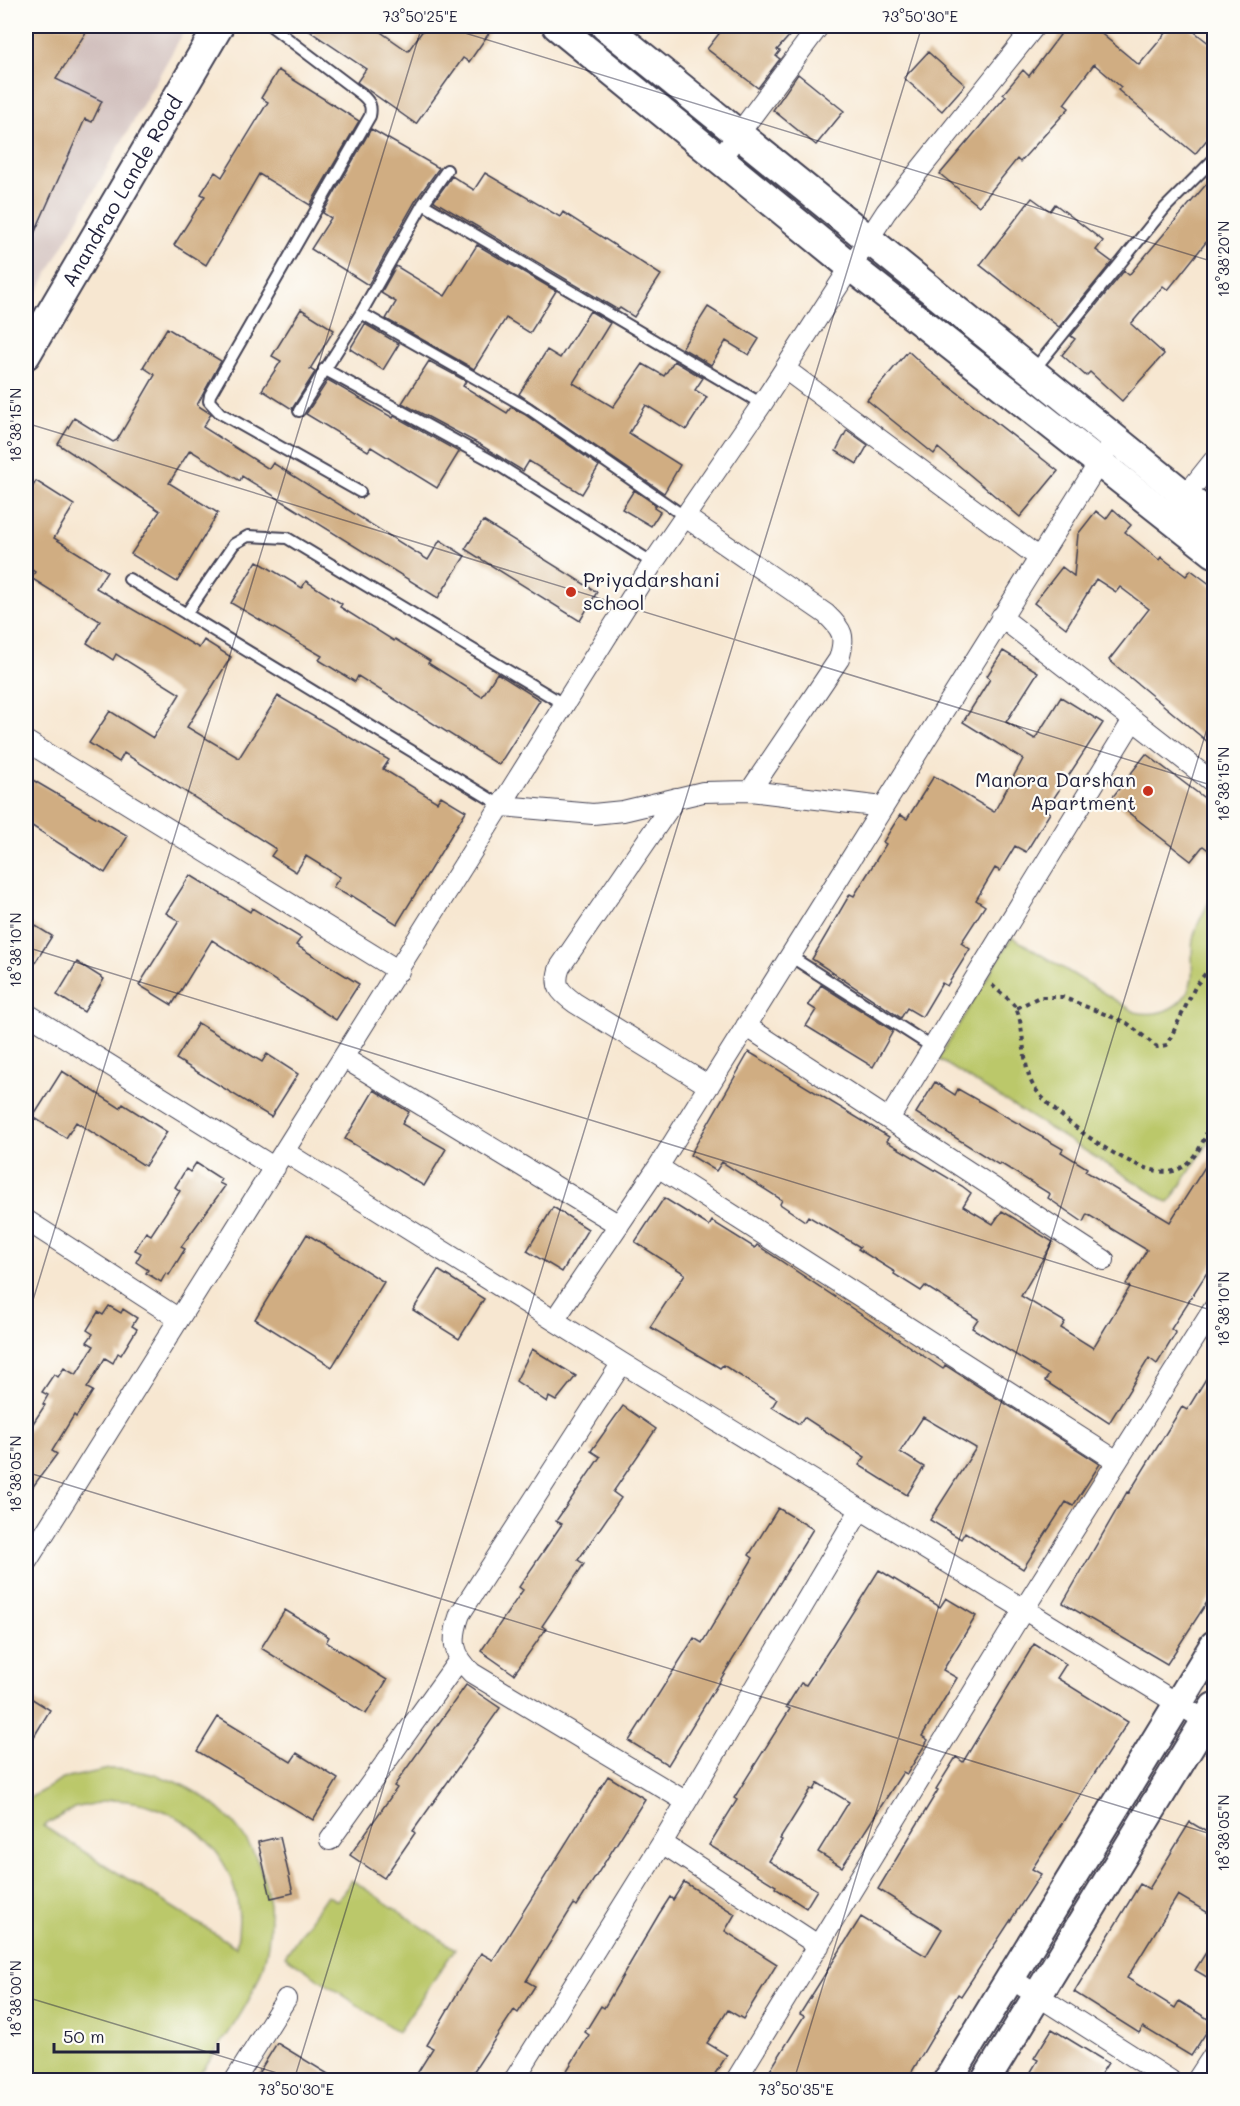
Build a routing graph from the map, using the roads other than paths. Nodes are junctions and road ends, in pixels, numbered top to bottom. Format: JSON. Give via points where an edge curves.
{"nodes":[{"id":1,"x":219,"y":26,"type":"edge"},
{"id":2,"x":271,"y":26,"type":"edge"},
{"id":3,"x":557,"y":26,"type":"edge"},
{"id":4,"x":605,"y":26,"type":"edge"},
{"id":5,"x":819,"y":26,"type":"edge"},
{"id":6,"x":1035,"y":26,"type":"edge"},
{"id":7,"x":740,"y":133,"type":"junction"},
{"id":8,"x":720,"y":159,"type":"junction"},
{"id":9,"x":1215,"y":159,"type":"edge"},
{"id":10,"x":447,"y":170,"type":"dead end"},
{"id":11,"x":423,"y":204,"type":"junction"},
{"id":12,"x":869,"y":237,"type":"junction"},
{"id":13,"x":850,"y":266,"type":"junction"},
{"id":14,"x":361,"y":313,"type":"junction"},
{"id":15,"x":26,"y":355,"type":"edge"},
{"id":16,"x":324,"y":369,"type":"junction"},
{"id":17,"x":785,"y":369,"type":"junction"},
{"id":18,"x":1032,"y":371,"type":"junction"},
{"id":19,"x":762,"y":404,"type":"junction"},
{"id":20,"x":299,"y":411,"type":"dead end"},
{"id":21,"x":1107,"y":450,"type":"junction"},
{"id":22,"x":1215,"y":460,"type":"edge"},
{"id":23,"x":360,"y":492,"type":"dead end"},
{"id":24,"x":1177,"y":506,"type":"junction"},
{"id":25,"x":684,"y":516,"type":"junction"},
{"id":26,"x":1215,"y":519,"type":"edge"},
{"id":27,"x":1215,"y":553,"type":"edge"},
{"id":28,"x":1038,"y":558,"type":"junction"},
{"id":29,"x":653,"y":563,"type":"junction"},
{"id":30,"x":129,"y":579,"type":"dead end"},
{"id":31,"x":186,"y":614,"type":"junction"},
{"id":32,"x":1000,"y":617,"type":"junction"},
{"id":33,"x":565,"y":705,"type":"junction"},
{"id":34,"x":1133,"y":720,"type":"junction"},
{"id":35,"x":26,"y":741,"type":"edge"},
{"id":36,"x":1215,"y":783,"type":"edge"},
{"id":37,"x":750,"y":791,"type":"junction"},
{"id":38,"x":676,"y":798,"type":"junction"},
{"id":39,"x":502,"y":806,"type":"junction"},
{"id":40,"x":883,"y":807,"type":"junction"},
{"id":41,"x":789,"y":956,"type":"junction"},
{"id":42,"x":399,"y":971,"type":"junction"},
{"id":43,"x":28,"y":1022,"type":"edge"},
{"id":44,"x":746,"y":1026,"type":"junction"},
{"id":45,"x":932,"y":1047,"type":"junction"},
{"id":46,"x":344,"y":1058,"type":"junction"},
{"id":47,"x":709,"y":1086,"type":"junction"},
{"id":48,"x":889,"y":1119,"type":"junction"},
{"id":49,"x":280,"y":1160,"type":"junction"},
{"id":50,"x":658,"y":1167,"type":"junction"},
{"id":51,"x":26,"y":1220,"type":"edge"},
{"id":52,"x":619,"y":1225,"type":"junction"},
{"id":53,"x":1104,"y":1260,"type":"dead end"},
{"id":54,"x":1215,"y":1308,"type":"edge"},
{"id":55,"x":179,"y":1319,"type":"junction"},
{"id":56,"x":555,"y":1319,"type":"junction"},
{"id":57,"x":622,"y":1363,"type":"junction"},
{"id":58,"x":1117,"y":1461,"type":"junction"},
{"id":59,"x":860,"y":1510,"type":"junction"},
{"id":60,"x":26,"y":1563,"type":"edge"},
{"id":61,"x":1024,"y":1609,"type":"junction"},
{"id":62,"x":1215,"y":1645,"type":"edge"},
{"id":63,"x":459,"y":1660,"type":"junction"},
{"id":64,"x":1178,"y":1703,"type":"junction"},
{"id":65,"x":1210,"y":1714,"type":"edge"},
{"id":66,"x":685,"y":1801,"type":"junction"},
{"id":67,"x":330,"y":1840,"type":"dead end"},
{"id":68,"x":662,"y":1843,"type":"junction"},
{"id":69,"x":819,"y":1946,"type":"junction"},
{"id":70,"x":1010,"y":1978,"type":"junction"},
{"id":71,"x":1038,"y":1996,"type":"junction"},
{"id":72,"x":286,"y":1999,"type":"dead end"},
{"id":73,"x":1215,"y":2054,"type":"edge"},
{"id":74,"x":235,"y":2080,"type":"edge"},
{"id":75,"x":514,"y":2080,"type":"edge"},
{"id":76,"x":736,"y":2080,"type":"edge"},
{"id":77,"x":948,"y":2080,"type":"edge"},
{"id":78,"x":986,"y":2080,"type":"edge"},
{"id":79,"x":1170,"y":2080,"type":"edge"},
{"id":80,"x":1197,"y":2080,"type":"edge"}],
"edges":[{"from":1,"to":15,"type":"main road","name":"Anandrao Lande Road"},
{"from":2,"to":23,"type":"lane","via":[[369,101],[370,116],[209,401],[220,413]]},
{"from":3,"to":8,"type":"main road"},
{"from":4,"to":7,"type":"main road"},
{"from":5,"to":7,"type":"street"},
{"from":6,"to":12,"type":"street"},
{"from":7,"to":8,"type":"street"},
{"from":7,"to":12,"type":"main road"},
{"from":8,"to":13,"type":"main road"},
{"from":9,"to":18,"type":"lane","via":[[1165,208]]},
{"from":10,"to":11,"type":"lane"},
{"from":11,"to":14,"type":"lane"},
{"from":11,"to":19,"type":"lane"},
{"from":12,"to":13,"type":"street"},
{"from":12,"to":18,"type":"main road"},
{"from":13,"to":17,"type":"street"},
{"from":13,"to":21,"type":"main road"},
{"from":14,"to":16,"type":"lane"},
{"from":14,"to":25,"type":"lane","via":[[528,408]]},
{"from":16,"to":20,"type":"lane"},
{"from":16,"to":29,"type":"lane","via":[[492,461]]},
{"from":17,"to":19,"type":"street"},
{"from":17,"to":28,"type":"street"},
{"from":18,"to":21,"type":"main road"},
{"from":19,"to":25,"type":"street"},
{"from":21,"to":24,"type":"main road"},
{"from":21,"to":28,"type":"street"},
{"from":22,"to":24,"type":"street"},
{"from":24,"to":26,"type":"main road"},
{"from":24,"to":27,"type":"main road"},
{"from":25,"to":29,"type":"street"},
{"from":25,"to":37,"type":"street","via":[[841,628],[843,646],[839,659]]},
{"from":28,"to":32,"type":"street"},
{"from":29,"to":33,"type":"street"},
{"from":30,"to":31,"type":"lane"},
{"from":31,"to":33,"type":"lane","via":[[234,544],[248,536],[287,538]]},
{"from":31,"to":39,"type":"lane"},
{"from":32,"to":34,"type":"street"},
{"from":32,"to":40,"type":"street"},
{"from":33,"to":39,"type":"street"},
{"from":34,"to":36,"type":"street"},
{"from":34,"to":45,"type":"street"},
{"from":35,"to":42,"type":"street"},
{"from":37,"to":38,"type":"street","via":[[704,792]]},
{"from":37,"to":40,"type":"street"},
{"from":38,"to":39,"type":"street","via":[[593,814]]},
{"from":38,"to":47,"type":"street","via":[[555,979],[559,992]]},
{"from":39,"to":42,"type":"street"},
{"from":40,"to":41,"type":"street"},
{"from":41,"to":44,"type":"street"},
{"from":41,"to":45,"type":"lane"},
{"from":42,"to":46,"type":"street"},
{"from":43,"to":49,"type":"street"},
{"from":44,"to":47,"type":"street"},
{"from":44,"to":48,"type":"street"},
{"from":45,"to":48,"type":"street"},
{"from":46,"to":49,"type":"street"},
{"from":46,"to":52,"type":"street"},
{"from":47,"to":50,"type":"street"},
{"from":48,"to":53,"type":"street"},
{"from":49,"to":55,"type":"street"},
{"from":49,"to":56,"type":"street"},
{"from":50,"to":52,"type":"street"},
{"from":50,"to":58,"type":"street"},
{"from":51,"to":55,"type":"street"},
{"from":52,"to":56,"type":"street"},
{"from":54,"to":58,"type":"street"},
{"from":55,"to":60,"type":"street"},
{"from":56,"to":57,"type":"street"},
{"from":57,"to":59,"type":"street"},
{"from":57,"to":63,"type":"street","via":[[460,1614],[453,1647]]},
{"from":58,"to":61,"type":"street"},
{"from":59,"to":61,"type":"street"},
{"from":59,"to":66,"type":"street"},
{"from":61,"to":64,"type":"street"},
{"from":61,"to":69,"type":"street"},
{"from":62,"to":64,"type":"main road"},
{"from":63,"to":66,"type":"street","via":[[472,1673]]},
{"from":63,"to":67,"type":"street"},
{"from":64,"to":65,"type":"street"},
{"from":64,"to":70,"type":"main road"},
{"from":65,"to":71,"type":"main road"},
{"from":66,"to":68,"type":"street"},
{"from":68,"to":69,"type":"street"},
{"from":68,"to":75,"type":"street"},
{"from":69,"to":76,"type":"street"},
{"from":70,"to":71,"type":"street"},
{"from":70,"to":77,"type":"main road"},
{"from":71,"to":78,"type":"main road"},
{"from":71,"to":79,"type":"street"},
{"from":72,"to":74,"type":"street"},
{"from":73,"to":80,"type":"street"}]}
